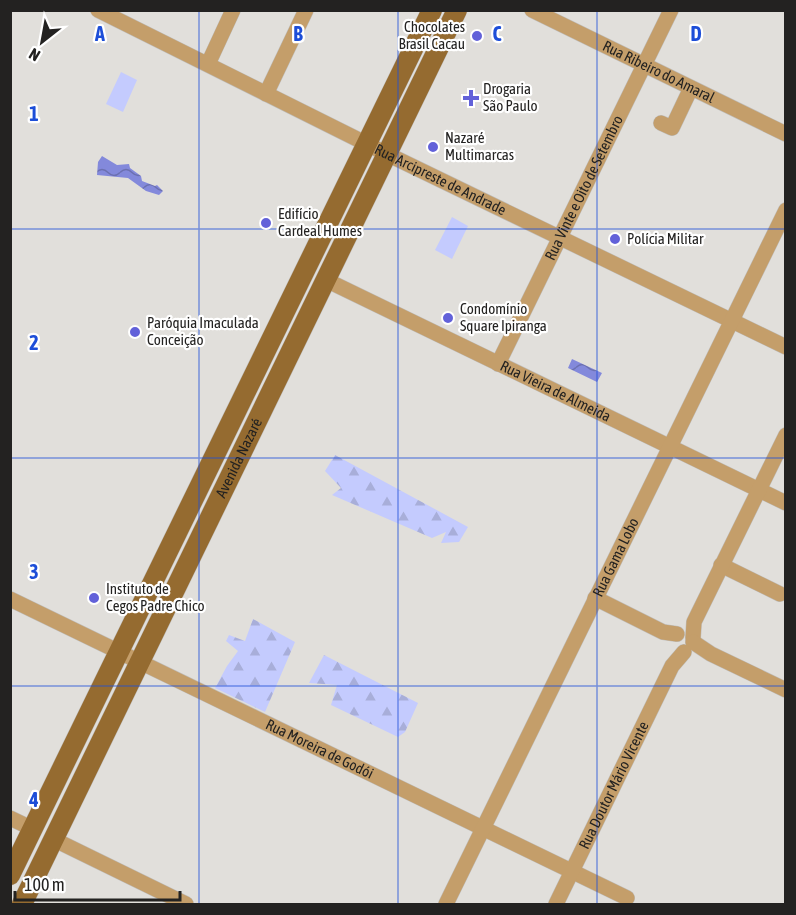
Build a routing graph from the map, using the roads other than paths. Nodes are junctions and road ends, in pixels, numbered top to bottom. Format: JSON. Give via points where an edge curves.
{"nodes":[{"id":1,"x":233,"y":10,"type":"edge"},
{"id":2,"x":306,"y":10,"type":"edge"},
{"id":3,"x":432,"y":10,"type":"edge"},
{"id":4,"x":457,"y":10,"type":"edge"},
{"id":5,"x":532,"y":10,"type":"edge"},
{"id":6,"x":671,"y":10,"type":"edge"},
{"id":7,"x":108,"y":12,"type":"edge"},
{"id":8,"x":208,"y":64,"type":"junction"},
{"id":9,"x":645,"y":66,"type":"junction"},
{"id":10,"x":691,"y":88,"type":"junction"},
{"id":11,"x":266,"y":94,"type":"junction"},
{"id":12,"x":661,"y":123,"type":"dead end"},
{"id":13,"x":786,"y":134,"type":"edge"},
{"id":14,"x":367,"y":144,"type":"junction"},
{"id":15,"x":387,"y":154,"type":"junction"},
{"id":16,"x":786,"y":210,"type":"edge"},
{"id":17,"x":561,"y":238,"type":"junction"},
{"id":18,"x":326,"y":280,"type":"junction"},
{"id":19,"x":732,"y":320,"type":"junction"},
{"id":20,"x":786,"y":347,"type":"edge"},
{"id":21,"x":498,"y":364,"type":"junction"},
{"id":22,"x":786,"y":435,"type":"edge"},
{"id":23,"x":669,"y":447,"type":"junction"},
{"id":24,"x":759,"y":490,"type":"junction"},
{"id":25,"x":786,"y":503,"type":"edge"},
{"id":26,"x":721,"y":565,"type":"junction"},
{"id":27,"x":780,"y":594,"type":"dead end"},
{"id":28,"x":595,"y":598,"type":"junction"},
{"id":29,"x":10,"y":599,"type":"edge"},
{"id":30,"x":681,"y":641,"type":"junction"},
{"id":31,"x":119,"y":652,"type":"junction"},
{"id":32,"x":140,"y":662,"type":"junction"},
{"id":33,"x":786,"y":690,"type":"edge"},
{"id":34,"x":10,"y":818,"type":"edge"},
{"id":35,"x":483,"y":828,"type":"junction"},
{"id":36,"x":33,"y":829,"type":"junction"},
{"id":37,"x":54,"y":839,"type":"junction"},
{"id":38,"x":572,"y":871,"type":"junction"},
{"id":39,"x":10,"y":875,"type":"edge"},
{"id":40,"x":627,"y":898,"type":"dead end"},
{"id":41,"x":22,"y":904,"type":"edge"},
{"id":42,"x":186,"y":904,"type":"edge"},
{"id":43,"x":446,"y":904,"type":"edge"},
{"id":44,"x":556,"y":904,"type":"edge"}],
"edges":[{"from":1,"to":8,"type":"street"},
{"from":2,"to":11,"type":"street"},
{"from":3,"to":14,"type":"main road","name":"Avenida Nazaré"},
{"from":4,"to":15,"type":"main road","name":"Avenida Nazaré"},
{"from":5,"to":9,"type":"street","name":"Rua Ribeiro do Amaral"},
{"from":6,"to":9,"type":"street","name":"Rua Vinte e Oito de Setembro"},
{"from":7,"to":8,"type":"street","name":"Rua Arcipreste de Andrade"},
{"from":8,"to":11,"type":"street","name":"Rua Arcipreste de Andrade"},
{"from":9,"to":10,"type":"street","name":"Rua Ribeiro do Amaral"},
{"from":9,"to":17,"type":"street","name":"Rua Vinte e Oito de Setembro"},
{"from":10,"to":12,"type":"street","via":[[672,128]]},
{"from":10,"to":13,"type":"street","name":"Rua Ribeiro do Amaral"},
{"from":11,"to":14,"type":"street","name":"Rua Arcipreste de Andrade"},
{"from":14,"to":15,"type":"street","name":"Rua Arcipreste de Andrade"},
{"from":14,"to":31,"type":"main road","name":"Avenida Nazaré"},
{"from":15,"to":17,"type":"street","name":"Rua Arcipreste de Andrade"},
{"from":15,"to":18,"type":"main road","name":"Avenida Nazaré"},
{"from":16,"to":19,"type":"street","name":"Rua Gama Lobo"},
{"from":17,"to":19,"type":"street","name":"Rua Arcipreste de Andrade"},
{"from":17,"to":21,"type":"street","name":"Rua Vinte e Oito de Setembro"},
{"from":18,"to":21,"type":"street","name":"Rua Vieira de Almeida"},
{"from":18,"to":32,"type":"main road","name":"Avenida Nazaré"},
{"from":19,"to":20,"type":"street","name":"Rua Arcipreste de Andrade"},
{"from":19,"to":23,"type":"street","name":"Rua Gama Lobo"},
{"from":21,"to":23,"type":"street","name":"Rua Vieira de Almeida"},
{"from":22,"to":24,"type":"street","name":"Rua Doutor Mário Vicente"},
{"from":23,"to":24,"type":"street","name":"Rua Vieira de Almeida"},
{"from":23,"to":28,"type":"street","name":"Rua Gama Lobo"},
{"from":24,"to":25,"type":"street","name":"Rua Vieira de Almeida"},
{"from":24,"to":26,"type":"street","name":"Rua Doutor Mário Vicente"},
{"from":26,"to":27,"type":"street"},
{"from":26,"to":30,"type":"street","name":"Rua Doutor Mário Vicente"},
{"from":28,"to":30,"type":"street"},
{"from":28,"to":35,"type":"street","name":"Rua Gama Lobo"},
{"from":29,"to":31,"type":"street","name":"Rua Moreira de Godói"},
{"from":30,"to":33,"type":"street"},
{"from":30,"to":38,"type":"street","name":"Rua Doutor Mário Vicente"},
{"from":31,"to":32,"type":"street","name":"Rua Moreira de Godói"},
{"from":31,"to":36,"type":"main road","name":"Avenida Nazaré"},
{"from":32,"to":35,"type":"street","name":"Rua Moreira de Godói"},
{"from":32,"to":37,"type":"main road","name":"Avenida Nazaré"},
{"from":34,"to":36,"type":"street"},
{"from":35,"to":38,"type":"street","name":"Rua Moreira de Godói"},
{"from":35,"to":43,"type":"street","name":"Rua Gama Lobo"},
{"from":36,"to":39,"type":"main road","name":"Avenida Nazaré"},
{"from":37,"to":41,"type":"main road","name":"Avenida Nazaré"},
{"from":37,"to":42,"type":"street"},
{"from":38,"to":40,"type":"street","name":"Rua Moreira de Godói"},
{"from":38,"to":44,"type":"street","name":"Rua Doutor Mário Vicente"}]}
